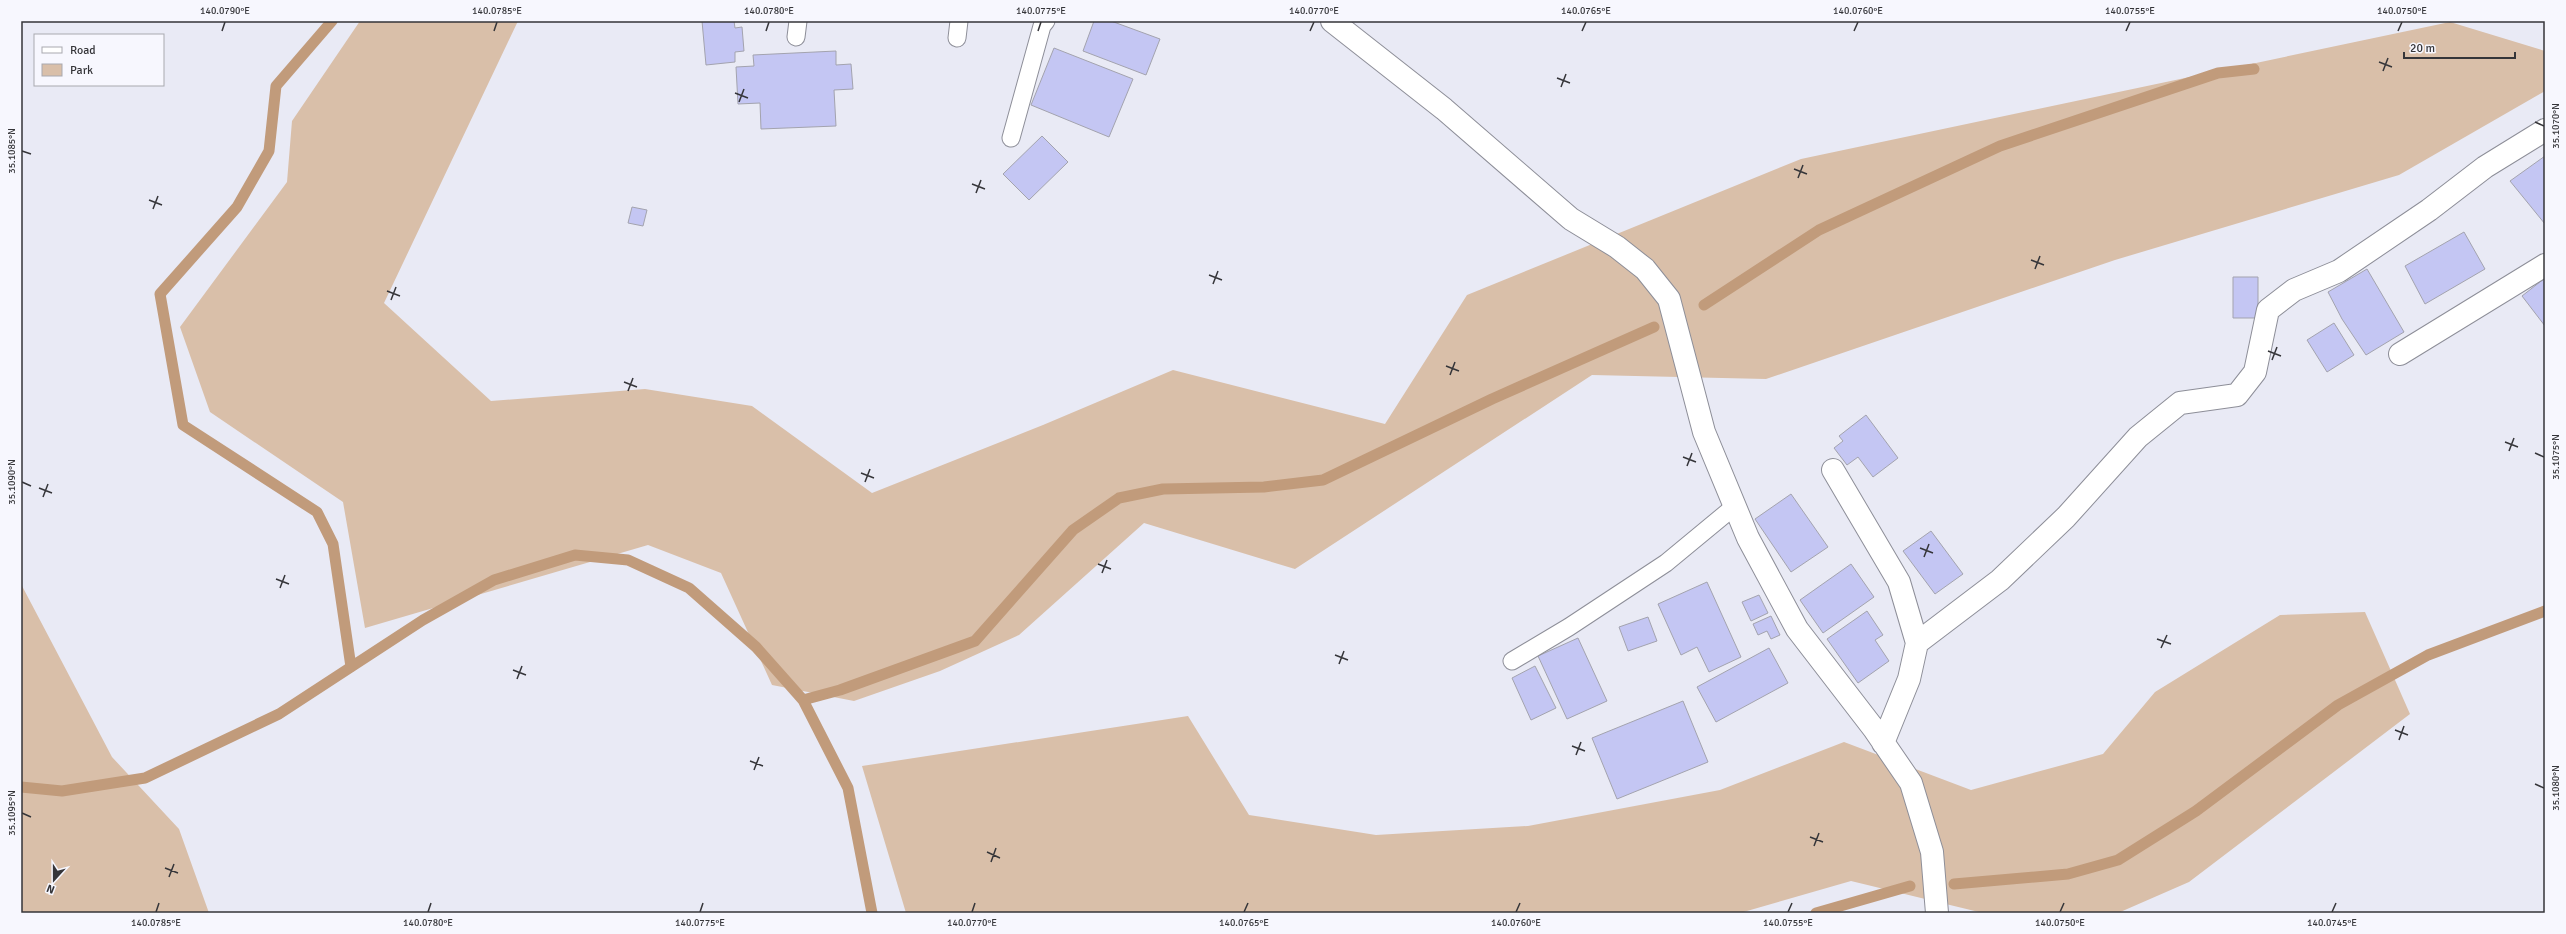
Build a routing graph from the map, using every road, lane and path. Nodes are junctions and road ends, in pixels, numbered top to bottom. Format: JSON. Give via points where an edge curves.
{"nodes":[{"id":1,"x":959,"y":21,"type":"edge"},
{"id":2,"x":1046,"y":21,"type":"edge"},
{"id":3,"x":1332,"y":21,"type":"edge"},
{"id":4,"x":957,"y":38,"type":"dead end"},
{"id":5,"x":2545,"y":130,"type":"edge"},
{"id":6,"x":1011,"y":138,"type":"dead end"},
{"id":7,"x":2545,"y":265,"type":"edge"},
{"id":8,"x":2400,"y":354,"type":"dead end"},
{"id":9,"x":1833,"y":470,"type":"dead end"},
{"id":10,"x":1735,"y":506,"type":"junction"},
{"id":11,"x":1917,"y":643,"type":"junction"},
{"id":12,"x":1512,"y":661,"type":"dead end"},
{"id":13,"x":1883,"y":744,"type":"junction"},
{"id":14,"x":1938,"y":913,"type":"edge"}],
"edges":[{"from":1,"to":4,"type":"lane"},
{"from":2,"to":6,"type":"lane","via":[[1042,26]]},
{"from":3,"to":10,"type":"street","via":[[1444,109],[1571,219],[1617,246],[1645,269],[1668,299],[1704,432]]},
{"from":5,"to":11,"type":"street","via":[[2485,167],[2429,210],[2339,271],[2294,290],[2268,310],[2254,372],[2237,394],[2180,403],[2138,436],[2066,517],[2000,580]]},
{"from":7,"to":8,"type":"street"},
{"from":9,"to":11,"type":"street","via":[[1899,582]]},
{"from":10,"to":12,"type":"lane","via":[[1666,562],[1569,627]]},
{"from":10,"to":13,"type":"street","via":[[1748,538],[1797,629]]},
{"from":11,"to":13,"type":"street","via":[[1909,679]]},
{"from":13,"to":14,"type":"street","via":[[1911,782],[1932,852]]}]}
